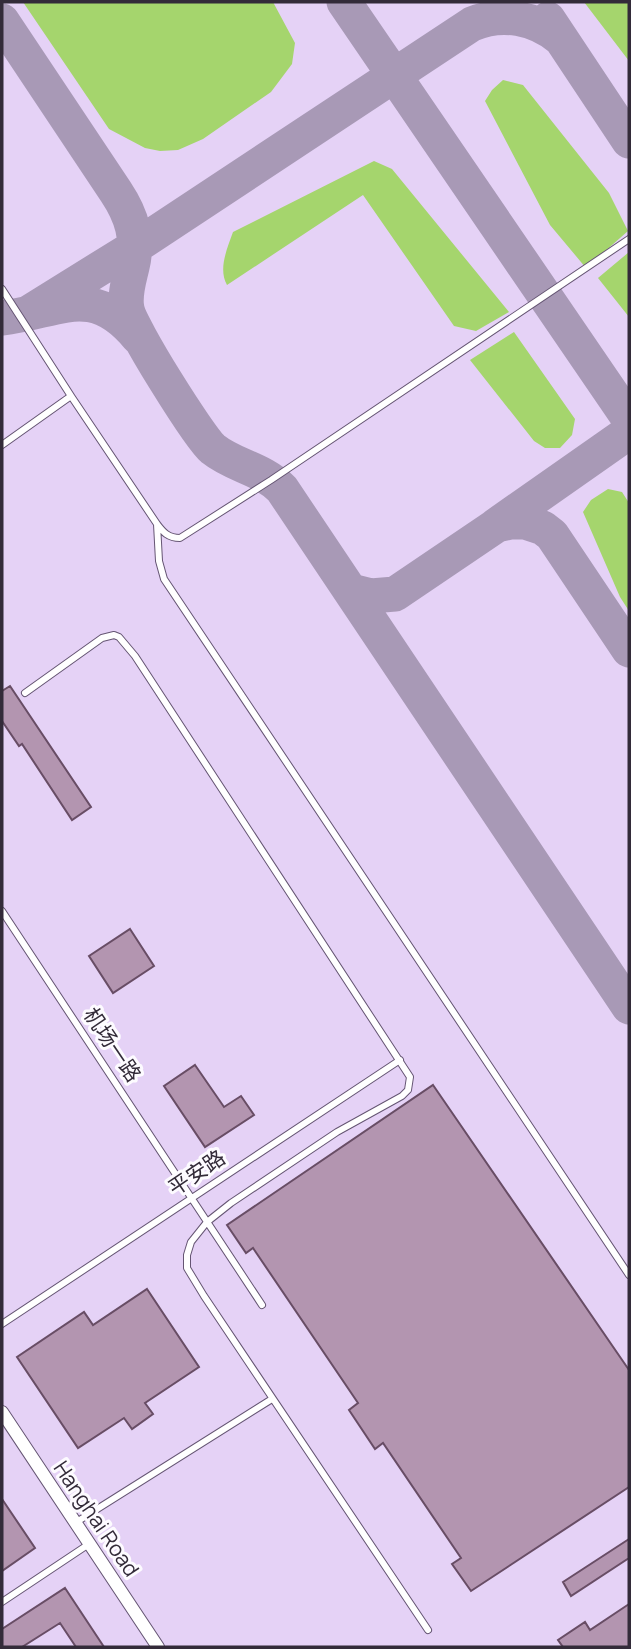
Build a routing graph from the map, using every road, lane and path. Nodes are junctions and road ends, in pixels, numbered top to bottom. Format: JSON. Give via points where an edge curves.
{"nodes":[{"id":1,"x":629,"y":239,"type":"edge"},
{"id":2,"x":2,"y":289,"type":"edge"},
{"id":3,"x":71,"y":396,"type":"junction"},
{"id":4,"x":2,"y":445,"type":"edge"},
{"id":5,"x":157,"y":524,"type":"junction"},
{"id":6,"x":24,"y":692,"type":"dead end"},
{"id":7,"x":2,"y":911,"type":"edge"},
{"id":8,"x":400,"y":1060,"type":"junction"},
{"id":9,"x":192,"y":1198,"type":"junction"},
{"id":10,"x":207,"y":1222,"type":"junction"},
{"id":11,"x":629,"y":1275,"type":"edge"},
{"id":12,"x":262,"y":1305,"type":"dead end"},
{"id":13,"x":2,"y":1324,"type":"edge"},
{"id":14,"x":272,"y":1399,"type":"junction"},
{"id":15,"x":2,"y":1412,"type":"edge"},
{"id":16,"x":75,"y":1523,"type":"junction"},
{"id":17,"x":89,"y":1544,"type":"junction"},
{"id":18,"x":2,"y":1602,"type":"edge"},
{"id":19,"x":428,"y":1630,"type":"dead end"},
{"id":20,"x":158,"y":1647,"type":"edge"}],
"edges":[{"from":1,"to":5,"type":"lane","via":[[188,534],[173,538]]},
{"from":2,"to":3,"type":"lane"},
{"from":3,"to":4,"type":"lane"},
{"from":3,"to":5,"type":"lane"},
{"from":5,"to":11,"type":"lane","via":[[164,579]]},
{"from":6,"to":8,"type":"lane","via":[[102,638],[119,637]]},
{"from":7,"to":9,"type":"lane","name":"机场一路"},
{"from":8,"to":9,"type":"lane","name":"平安路"},
{"from":8,"to":10,"type":"lane","via":[[410,1077],[406,1093],[337,1132]]},
{"from":9,"to":10,"type":"lane","name":"机场一路"},
{"from":9,"to":13,"type":"lane","name":"平安路"},
{"from":10,"to":12,"type":"lane","name":"机场一路"},
{"from":10,"to":14,"type":"lane","via":[[191,1242],[187,1268]]},
{"from":14,"to":16,"type":"lane"},
{"from":14,"to":19,"type":"lane"},
{"from":15,"to":16,"type":"street","name":"Hanghai Road"},
{"from":16,"to":17,"type":"street","name":"Hanghai Road"},
{"from":17,"to":18,"type":"lane"},
{"from":17,"to":20,"type":"street","name":"Hanghai Road"}]}
